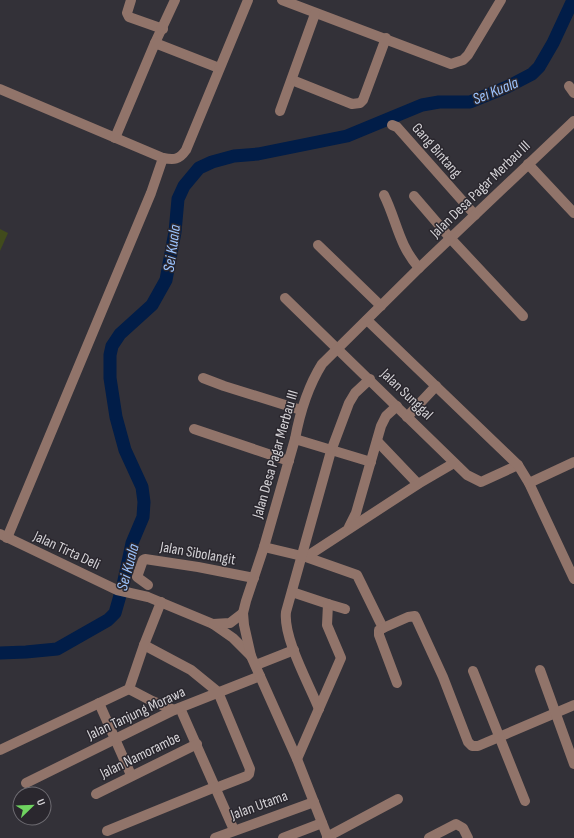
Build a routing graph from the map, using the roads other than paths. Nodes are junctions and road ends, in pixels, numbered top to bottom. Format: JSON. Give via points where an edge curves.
{"nodes":[{"id":1,"x":131,"y":0,"type":"edge"},
{"id":2,"x":175,"y":0,"type":"edge"},
{"id":3,"x":248,"y":0,"type":"edge"},
{"id":4,"x":282,"y":0,"type":"edge"},
{"id":5,"x":501,"y":0,"type":"edge"},
{"id":6,"x":315,"y":14,"type":"junction"},
{"id":7,"x":163,"y":29,"type":"junction"},
{"id":8,"x":386,"y":38,"type":"junction"},
{"id":9,"x":155,"y":43,"type":"junction"},
{"id":10,"x":219,"y":68,"type":"junction"},
{"id":11,"x":292,"y":80,"type":"junction"},
{"id":12,"x":0,"y":89,"type":"edge"},
{"id":13,"x":280,"y":111,"type":"dead end"},
{"id":14,"x":574,"y":121,"type":"edge"},
{"id":15,"x":392,"y":125,"type":"dead end"},
{"id":16,"x":115,"y":138,"type":"junction"},
{"id":17,"x":163,"y":158,"type":"junction"},
{"id":18,"x":528,"y":164,"type":"junction"},
{"id":19,"x":384,"y":195,"type":"dead end"},
{"id":20,"x":414,"y":196,"type":"dead end"},
{"id":21,"x":574,"y":213,"type":"edge"},
{"id":22,"x":475,"y":216,"type":"junction"},
{"id":23,"x":451,"y":239,"type":"junction"},
{"id":24,"x":318,"y":245,"type":"dead end"},
{"id":25,"x":419,"y":268,"type":"junction"},
{"id":26,"x":285,"y":298,"type":"dead end"},
{"id":27,"x":381,"y":306,"type":"junction"},
{"id":28,"x":523,"y":316,"type":"dead end"},
{"id":29,"x":367,"y":320,"type":"junction"},
{"id":30,"x":337,"y":348,"type":"junction"},
{"id":31,"x":204,"y":378,"type":"dead end"},
{"id":32,"x":370,"y":379,"type":"junction"},
{"id":33,"x":436,"y":386,"type":"junction"},
{"id":34,"x":397,"y":406,"type":"junction"},
{"id":35,"x":301,"y":410,"type":"junction"},
{"id":36,"x":407,"y":416,"type":"junction"},
{"id":37,"x":194,"y":429,"type":"dead end"},
{"id":38,"x":295,"y":439,"type":"junction"},
{"id":39,"x":377,"y":441,"type":"junction"},
{"id":40,"x":330,"y":451,"type":"junction"},
{"id":41,"x":289,"y":461,"type":"junction"},
{"id":42,"x":371,"y":462,"type":"junction"},
{"id":43,"x":574,"y":462,"type":"edge"},
{"id":44,"x":454,"y":464,"type":"junction"},
{"id":45,"x":518,"y":465,"type":"junction"},
{"id":46,"x":529,"y":483,"type":"junction"},
{"id":47,"x":418,"y":484,"type":"junction"},
{"id":48,"x":349,"y":527,"type":"junction"},
{"id":49,"x":3,"y":536,"type":"edge"},
{"id":50,"x":264,"y":547,"type":"junction"},
{"id":51,"x":304,"y":557,"type":"junction"},
{"id":52,"x":254,"y":578,"type":"junction"},
{"id":53,"x":574,"y":579,"type":"edge"},
{"id":54,"x":292,"y":592,"type":"junction"},
{"id":55,"x":138,"y":594,"type":"junction"},
{"id":56,"x":161,"y":602,"type":"junction"},
{"id":57,"x":328,"y":604,"type":"junction"},
{"id":58,"x":345,"y":609,"type":"dead end"},
{"id":59,"x":244,"y":613,"type":"junction"},
{"id":60,"x":212,"y":624,"type":"junction"},
{"id":61,"x":383,"y":628,"type":"junction"},
{"id":62,"x":144,"y":645,"type":"junction"},
{"id":63,"x":294,"y":650,"type":"junction"},
{"id":64,"x":250,"y":656,"type":"junction"},
{"id":65,"x":256,"y":665,"type":"junction"},
{"id":66,"x":540,"y":670,"type":"dead end"},
{"id":67,"x":473,"y":671,"type":"dead end"},
{"id":68,"x":260,"y":676,"type":"junction"},
{"id":69,"x":397,"y":683,"type":"dead end"},
{"id":70,"x":129,"y":689,"type":"junction"},
{"id":71,"x":218,"y":692,"type":"junction"},
{"id":72,"x":100,"y":703,"type":"junction"},
{"id":73,"x":574,"y":705,"type":"edge"},
{"id":74,"x":177,"y":709,"type":"junction"},
{"id":75,"x":319,"y":709,"type":"junction"},
{"id":76,"x":555,"y":712,"type":"junction"},
{"id":77,"x":498,"y":736,"type":"junction"},
{"id":78,"x":115,"y":739,"type":"junction"},
{"id":79,"x":197,"y":744,"type":"junction"},
{"id":80,"x":0,"y":750,"type":"edge"},
{"id":81,"x":297,"y":759,"type":"junction"},
{"id":82,"x":574,"y":764,"type":"edge"},
{"id":83,"x":131,"y":775,"type":"junction"},
{"id":84,"x":26,"y":783,"type":"dead end"},
{"id":85,"x":216,"y":788,"type":"junction"},
{"id":86,"x":96,"y":794,"type":"dead end"},
{"id":87,"x":398,"y":799,"type":"dead end"},
{"id":88,"x":314,"y":802,"type":"junction"},
{"id":89,"x":525,"y":802,"type":"dead end"},
{"id":90,"x":322,"y":822,"type":"junction"},
{"id":91,"x":234,"y":830,"type":"junction"},
{"id":92,"x":107,"y":831,"type":"dead end"},
{"id":93,"x":327,"y":837,"type":"edge"},
{"id":94,"x":215,"y":838,"type":"edge"},
{"id":95,"x":283,"y":838,"type":"edge"},
{"id":96,"x":429,"y":838,"type":"edge"},
{"id":97,"x":468,"y":838,"type":"edge"}],
"edges":[{"from":1,"to":7,"type":"street","via":[[128,17]]},
{"from":2,"to":7,"type":"street"},
{"from":3,"to":10,"type":"street"},
{"from":4,"to":6,"type":"street"},
{"from":5,"to":8,"type":"street","via":[[468,56],[456,63],[451,64]]},
{"from":6,"to":8,"type":"street"},
{"from":6,"to":11,"type":"street"},
{"from":7,"to":9,"type":"street"},
{"from":8,"to":11,"type":"street","via":[[360,103],[352,104]]},
{"from":9,"to":10,"type":"street"},
{"from":9,"to":16,"type":"street"},
{"from":10,"to":17,"type":"street","via":[[186,150],[175,160]]},
{"from":11,"to":13,"type":"street"},
{"from":12,"to":16,"type":"street"},
{"from":14,"to":18,"type":"street","name":"Jalan Desa Pagar Merbau III"},
{"from":15,"to":22,"type":"street","name":"Gang Bintang","via":[[397,127]]},
{"from":16,"to":17,"type":"street"},
{"from":17,"to":49,"type":"street","via":[[148,201]]},
{"from":18,"to":21,"type":"street"},
{"from":18,"to":22,"type":"street","name":"Jalan Desa Pagar Merbau III"},
{"from":19,"to":25,"type":"street","via":[[396,229],[409,256]]},
{"from":20,"to":23,"type":"street"},
{"from":22,"to":23,"type":"street","name":"Jalan Desa Pagar Merbau III"},
{"from":23,"to":25,"type":"street","name":"Jalan Desa Pagar Merbau III"},
{"from":23,"to":28,"type":"street"},
{"from":24,"to":27,"type":"street"},
{"from":25,"to":27,"type":"street","name":"Jalan Desa Pagar Merbau III"},
{"from":26,"to":30,"type":"street","name":"Jalan Sunggal"},
{"from":27,"to":29,"type":"street","name":"Jalan Desa Pagar Merbau III"},
{"from":29,"to":30,"type":"street","name":"Jalan Desa Pagar Merbau III"},
{"from":29,"to":33,"type":"street"},
{"from":30,"to":32,"type":"street","name":"Jalan Sunggal"},
{"from":30,"to":35,"type":"street","name":"Jalan Desa Pagar Merbau III","via":[[322,364],[313,379]]},
{"from":31,"to":35,"type":"street"},
{"from":32,"to":34,"type":"street","name":"Jalan Sunggal"},
{"from":32,"to":40,"type":"street","via":[[349,403]]},
{"from":33,"to":36,"type":"street"},
{"from":33,"to":45,"type":"street"},
{"from":34,"to":36,"type":"street","name":"Jalan Sunggal"},
{"from":34,"to":39,"type":"street","via":[[383,421]]},
{"from":35,"to":38,"type":"street","name":"Jalan Desa Pagar Merbau III"},
{"from":36,"to":44,"type":"street","name":"Jalan Sunggal"},
{"from":37,"to":41,"type":"street"},
{"from":38,"to":40,"type":"street"},
{"from":38,"to":41,"type":"street","name":"Jalan Desa Pagar Merbau III"},
{"from":39,"to":42,"type":"street"},
{"from":39,"to":47,"type":"street"},
{"from":40,"to":42,"type":"street"},
{"from":40,"to":51,"type":"street"},
{"from":41,"to":50,"type":"street","name":"Jalan Desa Pagar Merbau III"},
{"from":42,"to":48,"type":"street","via":[[356,513]]},
{"from":43,"to":46,"type":"street"},
{"from":44,"to":45,"type":"street","name":"Jalan Sunggal","via":[[467,475],[482,482]]},
{"from":44,"to":47,"type":"street"},
{"from":45,"to":46,"type":"street"},
{"from":46,"to":53,"type":"street"},
{"from":47,"to":48,"type":"street"},
{"from":48,"to":51,"type":"street"},
{"from":49,"to":55,"type":"street","name":"Jalan Tirta Deli","via":[[117,590]]},
{"from":50,"to":51,"type":"street"},
{"from":50,"to":52,"type":"street","name":"Jalan Desa Pagar Merbau III"},
{"from":51,"to":54,"type":"street"},
{"from":51,"to":61,"type":"street","via":[[357,575]]},
{"from":52,"to":55,"type":"street","name":"Jalan Sibolangit","via":[[145,559],[138,577],[146,583]]},
{"from":52,"to":59,"type":"street","name":"Jalan Desa Pagar Merbau III"},
{"from":54,"to":57,"type":"street"},
{"from":54,"to":63,"type":"street","via":[[286,616]]},
{"from":55,"to":56,"type":"street","name":"Jalan Tirta Deli"},
{"from":56,"to":60,"type":"street","name":"Jalan Tirta Deli"},
{"from":56,"to":62,"type":"street"},
{"from":57,"to":58,"type":"street"},
{"from":57,"to":75,"type":"street","via":[[327,625],[340,662]]},
{"from":59,"to":60,"type":"street","name":"Jalan Tirta Deli","via":[[230,623]]},
{"from":59,"to":64,"type":"street","name":"Jalan Desa Pagar Merbau III"},
{"from":60,"to":64,"type":"street","name":"Jalan Tirta Deli","via":[[233,638]]},
{"from":61,"to":69,"type":"street","via":[[379,630],[379,635]]},
{"from":61,"to":77,"type":"street","via":[[415,616],[468,742],[472,746],[478,746]]},
{"from":62,"to":70,"type":"street"},
{"from":62,"to":71,"type":"street","via":[[191,670]]},
{"from":63,"to":65,"type":"street"},
{"from":63,"to":75,"type":"street"},
{"from":64,"to":65,"type":"street","name":"Jalan Desa Pagar Merbau III"},
{"from":65,"to":68,"type":"street","name":"Jalan Desa Pagar Merbau III"},
{"from":66,"to":76,"type":"street"},
{"from":67,"to":77,"type":"street"},
{"from":68,"to":71,"type":"street","name":"Jalan Tanjung Morawa"},
{"from":68,"to":81,"type":"street","name":"Jalan Desa Pagar Merbau III"},
{"from":70,"to":72,"type":"street"},
{"from":70,"to":74,"type":"street","via":[[152,701]]},
{"from":71,"to":74,"type":"street","name":"Jalan Tanjung Morawa"},
{"from":71,"to":85,"type":"street","via":[[250,769],[246,776]]},
{"from":72,"to":78,"type":"street"},
{"from":72,"to":80,"type":"street"},
{"from":73,"to":76,"type":"street"},
{"from":74,"to":78,"type":"street","name":"Jalan Tanjung Morawa"},
{"from":74,"to":79,"type":"street"},
{"from":75,"to":81,"type":"street"},
{"from":76,"to":77,"type":"street"},
{"from":76,"to":82,"type":"street"},
{"from":77,"to":89,"type":"street"},
{"from":78,"to":83,"type":"street"},
{"from":78,"to":84,"type":"street","name":"Jalan Tanjung Morawa"},
{"from":79,"to":83,"type":"street","name":"Jalan Namorambe"},
{"from":79,"to":85,"type":"street"},
{"from":81,"to":88,"type":"street","name":"Jalan Desa Pagar Merbau III"},
{"from":83,"to":86,"type":"street","name":"Jalan Namorambe"},
{"from":85,"to":91,"type":"street"},
{"from":85,"to":92,"type":"street"},
{"from":87,"to":93,"type":"street"},
{"from":88,"to":90,"type":"street","name":"Jalan Desa Pagar Merbau III"},
{"from":88,"to":91,"type":"street","name":"Jalan Utama"},
{"from":90,"to":93,"type":"street","name":"Jalan Desa Pagar Merbau III"},
{"from":90,"to":95,"type":"street"},
{"from":91,"to":94,"type":"street","name":"Jalan Utama"},
{"from":96,"to":97,"type":"street","via":[[456,824],[463,828]]}]}
